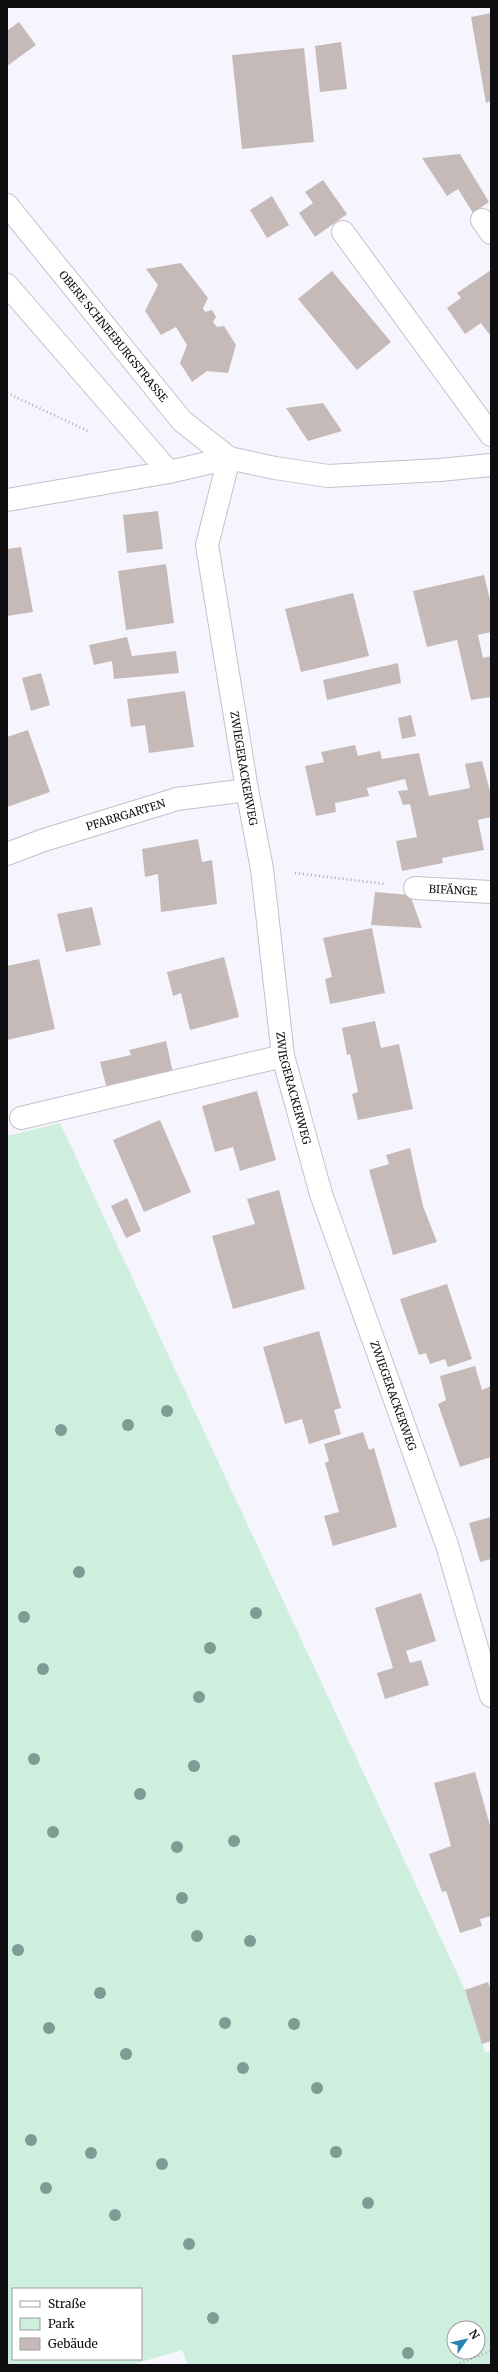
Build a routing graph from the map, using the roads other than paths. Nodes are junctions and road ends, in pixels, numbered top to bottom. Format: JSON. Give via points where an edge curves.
{"nodes":[{"id":1,"x":7,"y":205,"type":"edge"},
{"id":2,"x":343,"y":232,"type":"dead end"},
{"id":3,"x":7,"y":285,"type":"edge"},
{"id":4,"x":491,"y":435,"type":"edge"},
{"id":5,"x":229,"y":458,"type":"junction"},
{"id":6,"x":491,"y":465,"type":"edge"},
{"id":7,"x":169,"y":472,"type":"junction"},
{"id":8,"x":7,"y":500,"type":"edge"},
{"id":9,"x":247,"y":790,"type":"junction"},
{"id":10,"x":7,"y":854,"type":"edge"},
{"id":11,"x":415,"y":888,"type":"road end"},
{"id":12,"x":491,"y":892,"type":"edge"},
{"id":13,"x":283,"y":1056,"type":"junction"},
{"id":14,"x":21,"y":1118,"type":"dead end"},
{"id":15,"x":491,"y":1696,"type":"edge"}],
"edges":[{"from":1,"to":5,"type":"street","name":"OBERE SCHNEEBURGSTRASSE","via":[[182,421]]},
{"from":2,"to":4,"type":"street"},
{"from":3,"to":7,"type":"street"},
{"from":5,"to":6,"type":"street","name":"OBERE SCHNEEBURGSTRASSE","via":[[328,476]]},
{"from":5,"to":7,"type":"street","name":"OBERE SCHNEEBURGSTRASSE"},
{"from":5,"to":9,"type":"street","name":"ZWIEGERACKERWEG","via":[[207,545]]},
{"from":7,"to":8,"type":"street","name":"OBERE SCHNEEBURGSTRASSE"},
{"from":9,"to":10,"type":"street","name":"PFARRGARTEN","via":[[177,799]]},
{"from":9,"to":13,"type":"street","name":"ZWIEGERACKERWEG","via":[[262,869]]},
{"from":11,"to":12,"type":"street","name":"BIFÄNGE"},
{"from":13,"to":14,"type":"street"},
{"from":13,"to":15,"type":"street","name":"ZWIEGERACKERWEG","via":[[321,1194],[447,1545]]}]}
